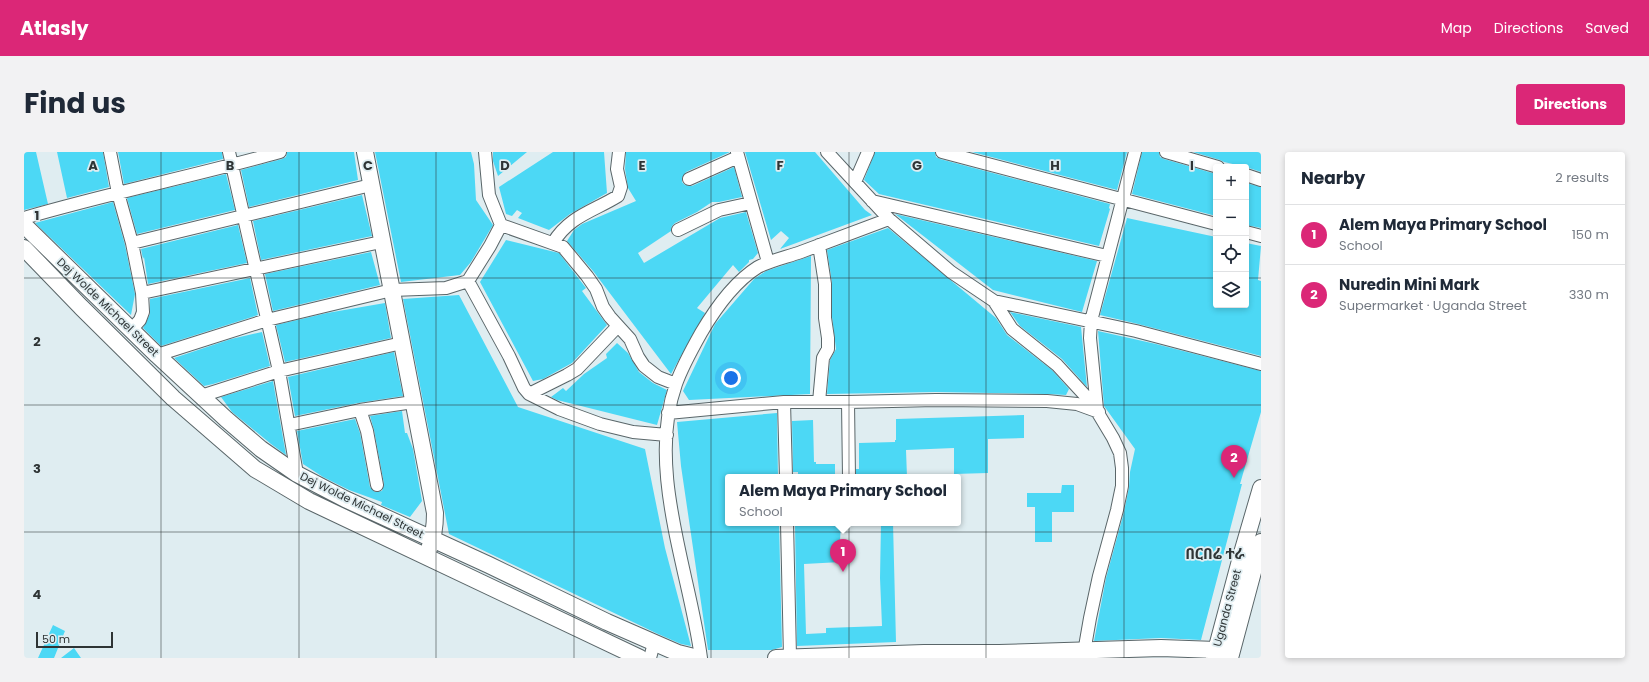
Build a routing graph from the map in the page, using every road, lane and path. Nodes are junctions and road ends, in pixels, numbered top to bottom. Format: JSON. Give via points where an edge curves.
{"nodes":[{"id":1,"x":110,"y":152,"type":"edge"},
{"id":2,"x":229,"y":152,"type":"edge"},
{"id":3,"x":280,"y":152,"type":"edge"},
{"id":4,"x":365,"y":152,"type":"edge"},
{"id":5,"x":485,"y":152,"type":"edge"},
{"id":6,"x":619,"y":152,"type":"edge"},
{"id":7,"x":827,"y":152,"type":"edge"},
{"id":8,"x":868,"y":152,"type":"edge"},
{"id":9,"x":942,"y":152,"type":"edge"},
{"id":10,"x":1135,"y":152,"type":"edge"},
{"id":11,"x":1166,"y":152,"type":"edge"},
{"id":12,"x":737,"y":154,"type":"edge"},
{"id":13,"x":232,"y":166,"type":"junction"},
{"id":14,"x":1213,"y":166,"type":"edge"},
{"id":15,"x":1249,"y":176,"type":"edge"},
{"id":16,"x":689,"y":179,"type":"dead end"},
{"id":17,"x":1261,"y":180,"type":"edge"},
{"id":18,"x":855,"y":182,"type":"junction"},
{"id":19,"x":371,"y":185,"type":"junction"},
{"id":20,"x":118,"y":192,"type":"junction"},
{"id":21,"x":1123,"y":200,"type":"junction"},
{"id":22,"x":872,"y":201,"type":"junction"},
{"id":23,"x":751,"y":203,"type":"junction"},
{"id":24,"x":243,"y":215,"type":"junction"},
{"id":25,"x":24,"y":218,"type":"edge"},
{"id":26,"x":889,"y":219,"type":"junction"},
{"id":27,"x":1213,"y":223,"type":"edge"},
{"id":28,"x":501,"y":225,"type":"junction"},
{"id":29,"x":24,"y":226,"type":"edge"},
{"id":30,"x":678,"y":230,"type":"dead end"},
{"id":31,"x":1249,"y":233,"type":"edge"},
{"id":32,"x":1261,"y":236,"type":"edge"},
{"id":33,"x":381,"y":242,"type":"junction"},
{"id":34,"x":132,"y":243,"type":"junction"},
{"id":35,"x":553,"y":243,"type":"junction"},
{"id":36,"x":819,"y":245,"type":"junction"},
{"id":37,"x":24,"y":248,"type":"edge"},
{"id":38,"x":1107,"y":256,"type":"junction"},
{"id":39,"x":768,"y":262,"type":"junction"},
{"id":40,"x":255,"y":269,"type":"junction"},
{"id":41,"x":468,"y":281,"type":"junction"},
{"id":42,"x":392,"y":290,"type":"junction"},
{"id":43,"x":142,"y":293,"type":"junction"},
{"id":44,"x":994,"y":301,"type":"junction"},
{"id":45,"x":267,"y":320,"type":"junction"},
{"id":46,"x":1091,"y":321,"type":"junction"},
{"id":47,"x":618,"y":326,"type":"junction"},
{"id":48,"x":131,"y":330,"type":"junction"},
{"id":49,"x":402,"y":343,"type":"junction"},
{"id":50,"x":157,"y":354,"type":"junction"},
{"id":51,"x":1261,"y":364,"type":"edge"},
{"id":52,"x":279,"y":371,"type":"junction"},
{"id":53,"x":676,"y":384,"type":"junction"},
{"id":54,"x":529,"y":394,"type":"junction"},
{"id":55,"x":201,"y":396,"type":"junction"},
{"id":56,"x":413,"y":402,"type":"junction"},
{"id":57,"x":784,"y":402,"type":"junction"},
{"id":58,"x":819,"y":402,"type":"junction"},
{"id":59,"x":848,"y":402,"type":"junction"},
{"id":60,"x":360,"y":410,"type":"junction"},
{"id":61,"x":1098,"y":411,"type":"junction"},
{"id":62,"x":668,"y":413,"type":"junction"},
{"id":63,"x":289,"y":425,"type":"junction"},
{"id":64,"x":667,"y":435,"type":"junction"},
{"id":65,"x":297,"y":474,"type":"junction"},
{"id":66,"x":786,"y":474,"type":"edge"},
{"id":67,"x":849,"y":474,"type":"edge"},
{"id":68,"x":377,"y":486,"type":"dead end"},
{"id":69,"x":1260,"y":497,"type":"edge"},
{"id":70,"x":787,"y":526,"type":"edge"},
{"id":71,"x":433,"y":539,"type":"junction"},
{"id":72,"x":1261,"y":542,"type":"edge"},
{"id":73,"x":426,"y":557,"type":"junction"},
{"id":74,"x":652,"y":651,"type":"edge"},
{"id":75,"x":1084,"y":654,"type":"edge"},
{"id":76,"x":924,"y":655,"type":"edge"},
{"id":77,"x":1226,"y":656,"type":"edge"},
{"id":78,"x":640,"y":658,"type":"edge"},
{"id":79,"x":698,"y":658,"type":"edge"},
{"id":80,"x":701,"y":658,"type":"edge"},
{"id":81,"x":783,"y":658,"type":"edge"}],
"edges":[{"from":1,"to":20,"type":"street"},
{"from":2,"to":13,"type":"street"},
{"from":3,"to":13,"type":"street"},
{"from":4,"to":19,"type":"main road"},
{"from":5,"to":28,"type":"street","via":[[489,195]]},
{"from":6,"to":35,"type":"street","via":[[617,169],[621,187],[618,196],[569,223]]},
{"from":7,"to":18,"type":"street"},
{"from":8,"to":18,"type":"street"},
{"from":9,"to":21,"type":"street"},
{"from":10,"to":21,"type":"street"},
{"from":11,"to":14,"type":"street"},
{"from":12,"to":16,"type":"street"},
{"from":12,"to":23,"type":"street"},
{"from":13,"to":20,"type":"street"},
{"from":13,"to":24,"type":"street"},
{"from":15,"to":17,"type":"street"},
{"from":18,"to":22,"type":"street"},
{"from":19,"to":24,"type":"street"},
{"from":19,"to":33,"type":"main road"},
{"from":20,"to":25,"type":"street"},
{"from":20,"to":34,"type":"street"},
{"from":21,"to":27,"type":"street"},
{"from":21,"to":38,"type":"street"},
{"from":22,"to":26,"type":"street"},
{"from":22,"to":38,"type":"street"},
{"from":23,"to":30,"type":"street","via":[[719,210]]},
{"from":23,"to":39,"type":"street"},
{"from":24,"to":34,"type":"street"},
{"from":24,"to":40,"type":"street"},
{"from":26,"to":36,"type":"street"},
{"from":26,"to":44,"type":"street","via":[[951,272]]},
{"from":28,"to":35,"type":"street"},
{"from":28,"to":41,"type":"street"},
{"from":29,"to":48,"type":"main road","name":"Dej Wolde Michael Street"},
{"from":31,"to":32,"type":"street"},
{"from":33,"to":40,"type":"street"},
{"from":33,"to":42,"type":"main road"},
{"from":34,"to":43,"type":"street"},
{"from":35,"to":47,"type":"street","via":[[563,247],[587,276],[596,289],[603,307]]},
{"from":36,"to":39,"type":"street"},
{"from":36,"to":58,"type":"street","via":[[826,284],[828,338],[828,350],[823,358]]},
{"from":37,"to":73,"type":"main road","name":"Dej Wolde Michael Street","via":[[173,398],[256,469],[309,501]]},
{"from":38,"to":46,"type":"street"},
{"from":39,"to":53,"type":"street","via":[[733,288],[710,317]]},
{"from":40,"to":43,"type":"street"},
{"from":40,"to":45,"type":"street"},
{"from":41,"to":42,"type":"street","via":[[446,288]]},
{"from":41,"to":54,"type":"street"},
{"from":42,"to":45,"type":"street"},
{"from":42,"to":49,"type":"main road"},
{"from":43,"to":48,"type":"street","via":[[143,312]]},
{"from":44,"to":46,"type":"street"},
{"from":44,"to":61,"type":"street","via":[[1012,329],[1057,365]]},
{"from":45,"to":50,"type":"street"},
{"from":45,"to":52,"type":"street"},
{"from":46,"to":51,"type":"street"},
{"from":46,"to":61,"type":"street","via":[[1090,338]]},
{"from":47,"to":53,"type":"street","via":[[630,339],[644,366],[658,377]]},
{"from":47,"to":54,"type":"street","via":[[577,369]]},
{"from":48,"to":50,"type":"main road","name":"Dej Wolde Michael Street"},
{"from":49,"to":52,"type":"street"},
{"from":49,"to":56,"type":"main road"},
{"from":50,"to":55,"type":"main road","name":"Dej Wolde Michael Street"},
{"from":52,"to":55,"type":"street"},
{"from":52,"to":63,"type":"street"},
{"from":53,"to":62,"type":"street"},
{"from":54,"to":64,"type":"street","via":[[559,409],[600,424],[633,432]]},
{"from":55,"to":65,"type":"main road","name":"Dej Wolde Michael Street","via":[[261,449]]},
{"from":56,"to":60,"type":"street"},
{"from":56,"to":71,"type":"main road","via":[[435,513]]},
{"from":57,"to":58,"type":"street"},
{"from":57,"to":62,"type":"street"},
{"from":57,"to":66,"type":"street"},
{"from":58,"to":59,"type":"street"},
{"from":59,"to":61,"type":"street","via":[[1047,400],[1077,404]]},
{"from":59,"to":67,"type":"street"},
{"from":60,"to":63,"type":"street"},
{"from":60,"to":68,"type":"street","via":[[371,449]]},
{"from":61,"to":75,"type":"street","via":[[1120,453],[1122,486],[1099,576]]},
{"from":62,"to":64,"type":"street"},
{"from":63,"to":65,"type":"street"},
{"from":64,"to":80,"type":"street","via":[[665,458],[677,548],[686,576]]},
{"from":65,"to":71,"type":"main road","name":"Dej Wolde Michael Street"},
{"from":69,"to":77,"type":"main road","name":"Uganda Street","via":[[1242,553]]},
{"from":70,"to":81,"type":"street"},
{"from":71,"to":73,"type":"main road"},
{"from":71,"to":74,"type":"main road","name":"Dej Wolde Michael Street"},
{"from":72,"to":77,"type":"main road","name":"Uganda Street"},
{"from":73,"to":78,"type":"main road","name":"Dej Wolde Michael Street"},
{"from":74,"to":79,"type":"main road","name":"Dej Wolde Michael Street"},
{"from":75,"to":76,"type":"main road"},
{"from":75,"to":77,"type":"main road","via":[[1161,648]]},
{"from":76,"to":81,"type":"main road"}]}
